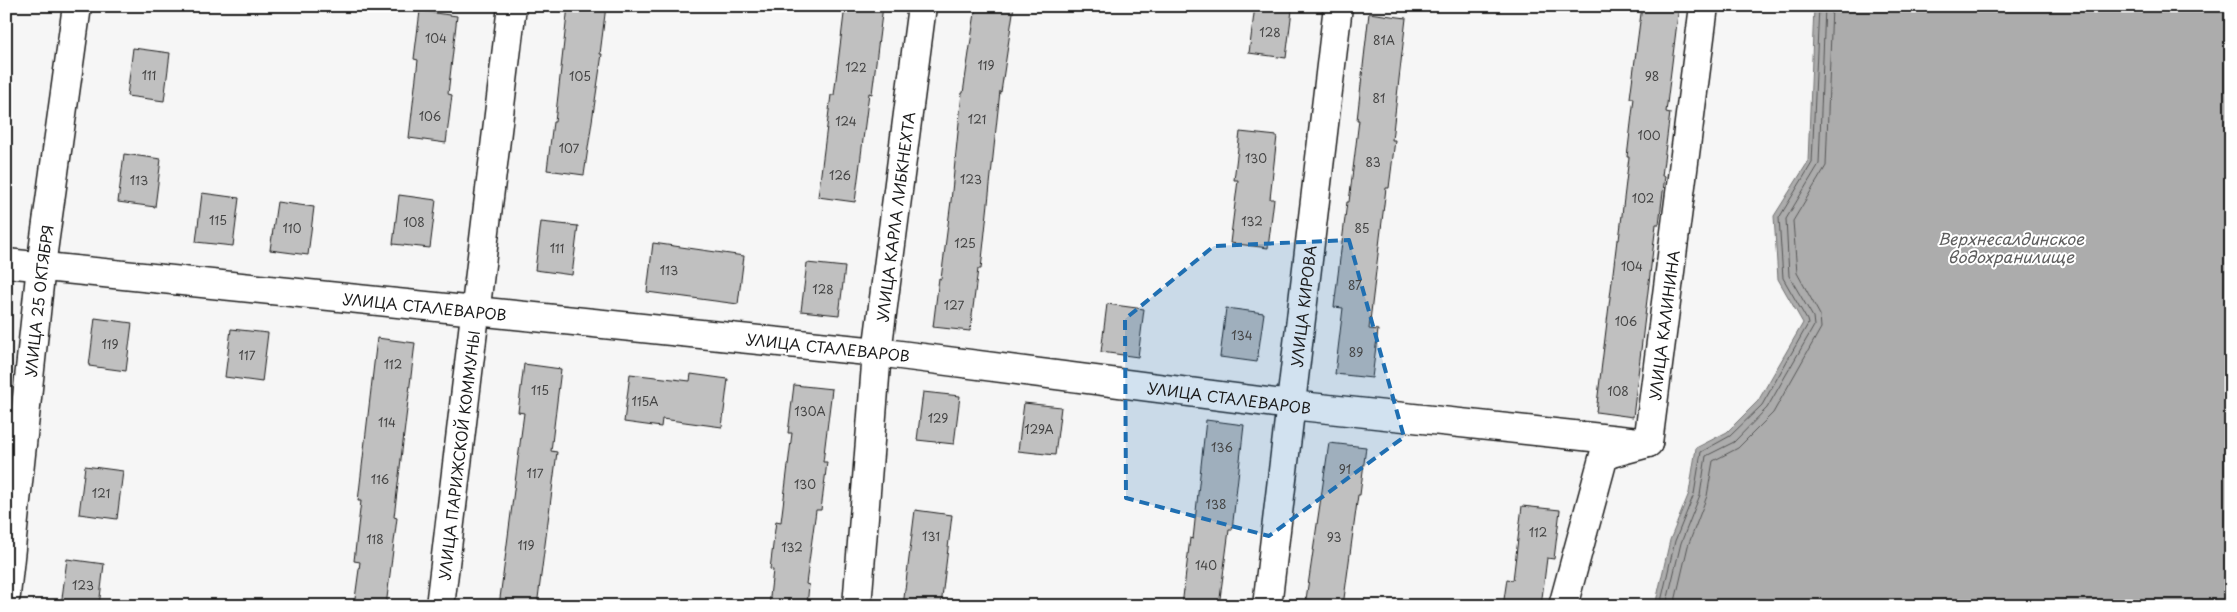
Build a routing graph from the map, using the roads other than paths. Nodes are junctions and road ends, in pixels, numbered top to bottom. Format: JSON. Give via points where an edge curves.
{"nodes":[{"id":1,"x":77,"y":6,"type":"edge"},
{"id":2,"x":512,"y":6,"type":"edge"},
{"id":3,"x":922,"y":6,"type":"edge"},
{"id":4,"x":1338,"y":6,"type":"edge"},
{"id":5,"x":1704,"y":6,"type":"edge"},
{"id":6,"x":6,"y":263,"type":"edge"},
{"id":7,"x":41,"y":266,"type":"junction"},
{"id":8,"x":475,"y":310,"type":"junction"},
{"id":9,"x":878,"y":352,"type":"junction"},
{"id":10,"x":1291,"y":404,"type":"junction"},
{"id":11,"x":1648,"y":443,"type":"junction"},
{"id":12,"x":6,"y":595,"type":"edge"},
{"id":13,"x":440,"y":606,"type":"edge"},
{"id":14,"x":857,"y":606,"type":"edge"},
{"id":15,"x":1267,"y":606,"type":"edge"},
{"id":16,"x":1563,"y":606,"type":"edge"}],
"edges":[{"from":1,"to":7,"type":"street","name":"УЛИЦА 25 ОКТЯБРЯ"},
{"from":2,"to":8,"type":"street","name":"УЛИЦА ПАРИЖСКОЙ КОММУНЫ"},
{"from":3,"to":9,"type":"street","name":"УЛИЦА КАРЛА ЛИБКНЕХТА"},
{"from":4,"to":10,"type":"street","name":"УЛИЦА КИРОВА"},
{"from":5,"to":11,"type":"street","name":"УЛИЦА КАЛИНИНА"},
{"from":6,"to":7,"type":"street","name":"УЛИЦА СТАЛЕВАРОВ"},
{"from":7,"to":8,"type":"street","name":"УЛИЦА СТАЛЕВАРОВ"},
{"from":7,"to":12,"type":"street","name":"УЛИЦА 25 ОКТЯБРЯ"},
{"from":8,"to":9,"type":"street","name":"УЛИЦА СТАЛЕВАРОВ"},
{"from":8,"to":13,"type":"street","name":"УЛИЦА ПАРИЖСКОЙ КОММУНЫ"},
{"from":9,"to":10,"type":"street","name":"УЛИЦА СТАЛЕВАРОВ"},
{"from":9,"to":14,"type":"street","name":"УЛИЦА КАРЛА ЛИБКНЕХТА"},
{"from":10,"to":11,"type":"street","name":"УЛИЦА СТАЛЕВАРОВ"},
{"from":10,"to":15,"type":"street","name":"УЛИЦА КИРОВА"},
{"from":11,"to":16,"type":"street","via":[[1604,456]]}]}
